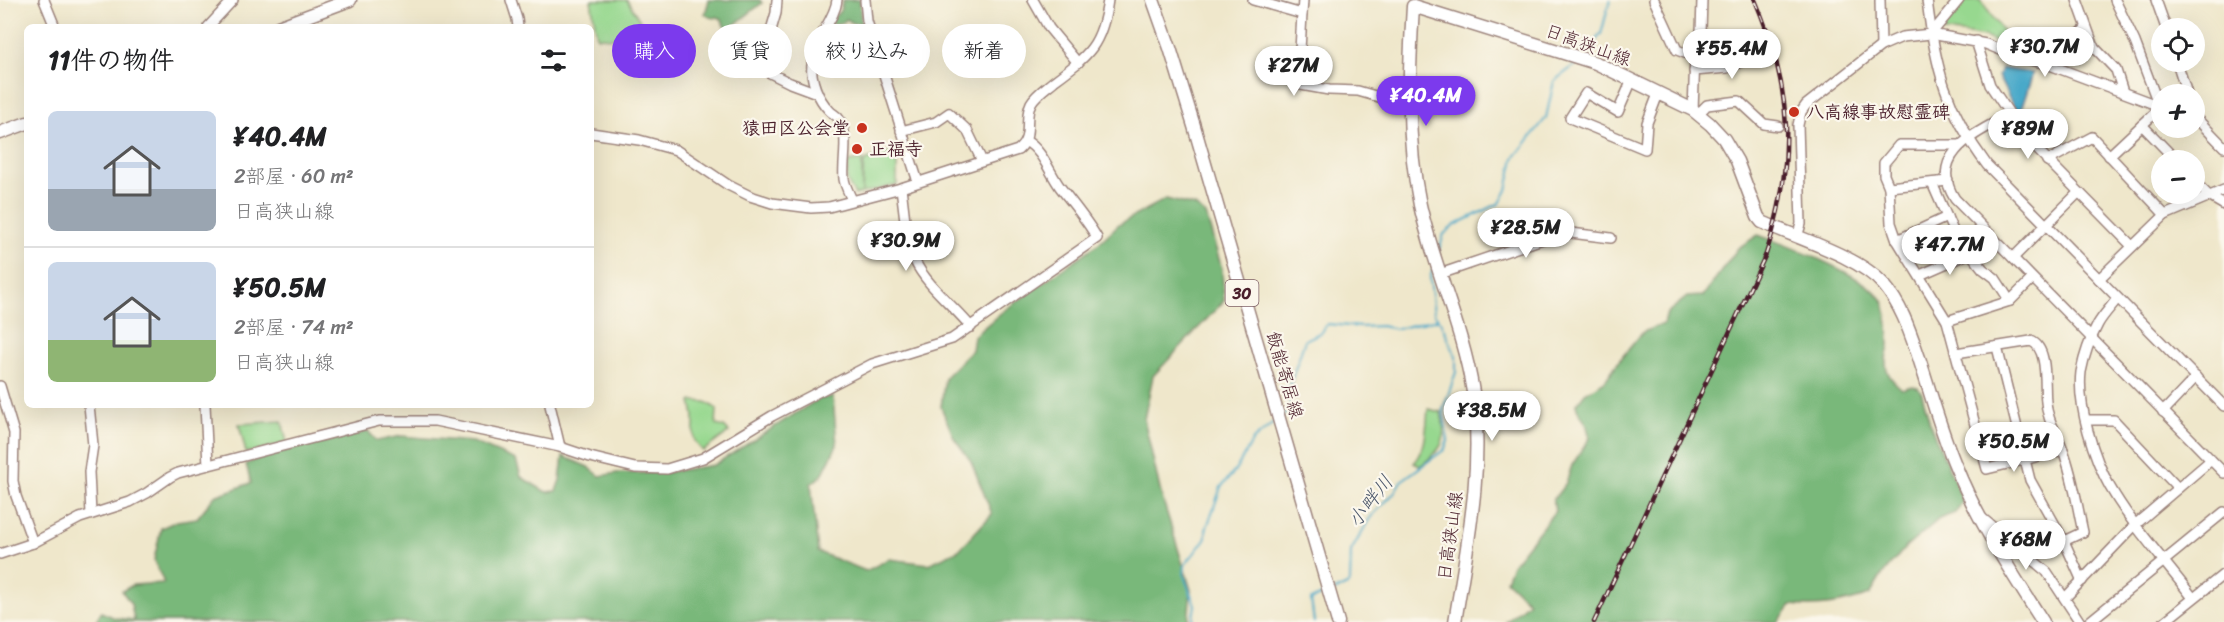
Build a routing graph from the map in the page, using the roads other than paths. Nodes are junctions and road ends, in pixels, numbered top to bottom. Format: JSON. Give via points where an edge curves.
{"nodes":[{"id":1,"x":44,"y":0,"type":"edge"},
{"id":2,"x":233,"y":0,"type":"edge"},
{"id":3,"x":350,"y":0,"type":"edge"},
{"id":4,"x":511,"y":0,"type":"edge"},
{"id":5,"x":777,"y":0,"type":"edge"},
{"id":6,"x":837,"y":0,"type":"edge"},
{"id":7,"x":865,"y":0,"type":"edge"},
{"id":8,"x":1033,"y":0,"type":"edge"},
{"id":9,"x":1108,"y":0,"type":"edge"},
{"id":10,"x":1153,"y":0,"type":"edge"},
{"id":11,"x":1253,"y":0,"type":"edge"},
{"id":12,"x":1304,"y":0,"type":"edge"},
{"id":13,"x":1654,"y":0,"type":"edge"},
{"id":14,"x":1702,"y":0,"type":"edge"},
{"id":15,"x":1880,"y":0,"type":"edge"},
{"id":16,"x":1927,"y":0,"type":"edge"},
{"id":17,"x":1959,"y":0,"type":"edge"},
{"id":18,"x":2077,"y":0,"type":"edge"},
{"id":19,"x":2115,"y":0,"type":"edge"},
{"id":20,"x":2158,"y":1,"type":"edge"},
{"id":21,"x":331,"y":3,"type":"edge"},
{"id":22,"x":1413,"y":3,"type":"edge"},
{"id":23,"x":1302,"y":14,"type":"junction"},
{"id":24,"x":2163,"y":18,"type":"edge"},
{"id":25,"x":54,"y":24,"type":"edge"},
{"id":26,"x":211,"y":24,"type":"edge"},
{"id":27,"x":285,"y":24,"type":"edge"},
{"id":28,"x":518,"y":24,"type":"edge"},
{"id":29,"x":2086,"y":28,"type":"junction"},
{"id":30,"x":1931,"y":34,"type":"junction"},
{"id":31,"x":1746,"y":42,"type":"dead end"},
{"id":32,"x":1976,"y":42,"type":"junction"},
{"id":33,"x":1881,"y":46,"type":"junction"},
{"id":34,"x":1695,"y":57,"type":"junction"},
{"id":35,"x":1078,"y":63,"type":"junction"},
{"id":36,"x":2047,"y":64,"type":"junction"},
{"id":37,"x":1694,"y":71,"type":"junction"},
{"id":38,"x":1632,"y":80,"type":"junction"},
{"id":39,"x":2151,"y":84,"type":"edge"},
{"id":40,"x":2123,"y":92,"type":"junction"},
{"id":41,"x":817,"y":93,"type":"junction"},
{"id":42,"x":1658,"y":94,"type":"junction"},
{"id":43,"x":2151,"y":103,"type":"edge"},
{"id":44,"x":1410,"y":106,"type":"junction"},
{"id":45,"x":1695,"y":112,"type":"junction"},
{"id":46,"x":2009,"y":115,"type":"junction"},
{"id":47,"x":2151,"y":117,"type":"edge"},
{"id":48,"x":24,"y":124,"type":"edge"},
{"id":49,"x":2142,"y":125,"type":"junction"},
{"id":50,"x":1778,"y":126,"type":"tunnel mouth"},
{"id":51,"x":2205,"y":127,"type":"edge"},
{"id":52,"x":901,"y":131,"type":"junction"},
{"id":53,"x":0,"y":133,"type":"edge"},
{"id":54,"x":594,"y":133,"type":"edge"},
{"id":55,"x":1968,"y":139,"type":"junction"},
{"id":56,"x":1026,"y":141,"type":"junction"},
{"id":57,"x":1959,"y":145,"type":"junction"},
{"id":58,"x":2224,"y":147,"type":"edge"},
{"id":59,"x":2166,"y":150,"type":"edge"},
{"id":60,"x":2109,"y":156,"type":"junction"},
{"id":61,"x":982,"y":161,"type":"junction"},
{"id":62,"x":2047,"y":161,"type":"junction"},
{"id":63,"x":1948,"y":181,"type":"junction"},
{"id":64,"x":918,"y":182,"type":"junction"},
{"id":65,"x":1932,"y":183,"type":"junction"},
{"id":66,"x":1889,"y":187,"type":"junction"},
{"id":67,"x":901,"y":188,"type":"junction"},
{"id":68,"x":2224,"y":190,"type":"edge"},
{"id":69,"x":2205,"y":192,"type":"edge"},
{"id":70,"x":2078,"y":193,"type":"junction"},
{"id":71,"x":2209,"y":196,"type":"junction"},
{"id":72,"x":852,"y":200,"type":"junction"},
{"id":73,"x":2224,"y":205,"type":"edge"},
{"id":74,"x":2165,"y":215,"type":"junction"},
{"id":75,"x":1947,"y":217,"type":"junction"},
{"id":76,"x":2046,"y":226,"type":"junction"},
{"id":77,"x":1797,"y":237,"type":"junction"},
{"id":78,"x":1611,"y":238,"type":"dead end"},
{"id":79,"x":1897,"y":240,"type":"junction"},
{"id":80,"x":2132,"y":246,"type":"junction"},
{"id":81,"x":1970,"y":253,"type":"junction"},
{"id":82,"x":2013,"y":258,"type":"junction"},
{"id":83,"x":1439,"y":270,"type":"junction"},
{"id":84,"x":1920,"y":275,"type":"junction"},
{"id":85,"x":2032,"y":279,"type":"junction"},
{"id":86,"x":2099,"y":279,"type":"junction"},
{"id":87,"x":2117,"y":299,"type":"junction"},
{"id":88,"x":2010,"y":301,"type":"junction"},
{"id":89,"x":1947,"y":321,"type":"junction"},
{"id":90,"x":971,"y":327,"type":"junction"},
{"id":91,"x":2091,"y":339,"type":"junction"},
{"id":92,"x":1997,"y":347,"type":"junction"},
{"id":93,"x":1956,"y":353,"type":"junction"},
{"id":94,"x":2196,"y":377,"type":"junction"},
{"id":95,"x":0,"y":386,"type":"edge"},
{"id":96,"x":2224,"y":406,"type":"edge"},
{"id":97,"x":88,"y":408,"type":"edge"},
{"id":98,"x":205,"y":408,"type":"edge"},
{"id":99,"x":551,"y":408,"type":"edge"},
{"id":100,"x":2163,"y":412,"type":"junction"},
{"id":101,"x":2086,"y":420,"type":"junction"},
{"id":102,"x":560,"y":447,"type":"junction"},
{"id":103,"x":2063,"y":450,"type":"junction"},
{"id":104,"x":2025,"y":460,"type":"junction"},
{"id":105,"x":2211,"y":460,"type":"junction"},
{"id":106,"x":208,"y":465,"type":"junction"},
{"id":107,"x":2224,"y":473,"type":"edge"},
{"id":108,"x":2178,"y":488,"type":"junction"},
{"id":109,"x":2224,"y":512,"type":"edge"},
{"id":110,"x":91,"y":514,"type":"junction"},
{"id":111,"x":1978,"y":514,"type":"junction"},
{"id":112,"x":2136,"y":524,"type":"junction"},
{"id":113,"x":2064,"y":541,"type":"junction"},
{"id":114,"x":33,"y":543,"type":"junction"},
{"id":115,"x":0,"y":554,"type":"edge"},
{"id":116,"x":2164,"y":560,"type":"junction"},
{"id":117,"x":2224,"y":574,"type":"edge"},
{"id":118,"x":2082,"y":581,"type":"junction"},
{"id":119,"x":2065,"y":598,"type":"junction"},
{"id":120,"x":2193,"y":598,"type":"junction"},
{"id":121,"x":1338,"y":622,"type":"edge"},
{"id":122,"x":1455,"y":622,"type":"edge"},
{"id":123,"x":2043,"y":622,"type":"edge"},
{"id":124,"x":2080,"y":622,"type":"edge"},
{"id":125,"x":2089,"y":622,"type":"edge"},
{"id":126,"x":2164,"y":622,"type":"edge"}],
"edges":[{"from":1,"to":25,"type":"street"},
{"from":2,"to":26,"type":"street"},
{"from":3,"to":21,"type":"main road"},
{"from":4,"to":28,"type":"street"},
{"from":5,"to":41,"type":"street","via":[[759,68]]},
{"from":6,"to":41,"type":"street","via":[[818,38],[812,64]]},
{"from":7,"to":52,"type":"street","via":[[867,21]]},
{"from":8,"to":35,"type":"street"},
{"from":9,"to":35,"type":"street","via":[[1095,46]]},
{"from":10,"to":121,"type":"main road","name":"飯能寄居線","number":"30","via":[[1194,126]]},
{"from":11,"to":23,"type":"street"},
{"from":12,"to":23,"type":"street"},
{"from":13,"to":34,"type":"street","via":[[1677,50]]},
{"from":14,"to":34,"type":"street"},
{"from":15,"to":33,"type":"street"},
{"from":16,"to":30,"type":"street"},
{"from":17,"to":30,"type":"street"},
{"from":18,"to":29,"type":"street"},
{"from":19,"to":39,"type":"street"},
{"from":20,"to":24,"type":"street"},
{"from":21,"to":27,"type":"main road"},
{"from":22,"to":38,"type":"main road","name":"日高狭山線","via":[[1581,58]]},
{"from":22,"to":44,"type":"main road","name":"日高狭山線"},
{"from":23,"to":44,"type":"street","via":[[1301,85],[1358,91]]},
{"from":29,"to":36,"type":"street"},
{"from":29,"to":40,"type":"street","via":[[2094,47],[2116,70]]},
{"from":30,"to":32,"type":"street"},
{"from":30,"to":33,"type":"street","via":[[1902,37]]},
{"from":30,"to":55,"type":"street","via":[[1943,84]]},
{"from":31,"to":37,"type":"street","via":[[1736,43],[1739,63]]},
{"from":32,"to":36,"type":"street"},
{"from":32,"to":46,"type":"street","via":[[1990,85]]},
{"from":33,"to":77,"type":"street","via":[[1806,105],[1795,125],[1802,200]]},
{"from":34,"to":37,"type":"street"},
{"from":35,"to":56,"type":"street","via":[[1031,103]]},
{"from":36,"to":40,"type":"street"},
{"from":37,"to":45,"type":"street"},
{"from":38,"to":42,"type":"main road","name":"日高狭山線"},
{"from":38,"to":42,"type":"street","via":[[1618,112],[1586,93],[1570,118],[1645,149],[1647,123]]},
{"from":40,"to":43,"type":"street"},
{"from":41,"to":72,"type":"street","via":[[839,118],[844,132],[844,181]]},
{"from":42,"to":45,"type":"main road","name":"日高狭山線"},
{"from":44,"to":83,"type":"main road","name":"日高狭山線","via":[[1420,205]]},
{"from":45,"to":50,"type":"street","via":[[1707,105],[1739,100],[1764,124]]},
{"from":45,"to":77,"type":"main road","name":"日高狭山線","via":[[1724,139],[1737,160],[1762,222]]},
{"from":46,"to":55,"type":"street"},
{"from":46,"to":62,"type":"street"},
{"from":47,"to":49,"type":"street"},
{"from":48,"to":53,"type":"main road"},
{"from":49,"to":59,"type":"street"},
{"from":49,"to":60,"type":"street"},
{"from":51,"to":58,"type":"street"},
{"from":52,"to":61,"type":"street","via":[[936,122],[949,113],[967,130]]},
{"from":52,"to":64,"type":"street"},
{"from":54,"to":72,"type":"street","via":[[676,150],[728,185],[772,203],[811,208]]},
{"from":55,"to":57,"type":"street"},
{"from":55,"to":76,"type":"street","via":[[1987,165]]},
{"from":56,"to":61,"type":"street","via":[[1018,150]]},
{"from":56,"to":90,"type":"street","via":[[1040,153],[1097,238]]},
{"from":57,"to":63,"type":"street","via":[[1950,156]]},
{"from":57,"to":66,"type":"street","via":[[1899,145],[1884,164]]},
{"from":60,"to":62,"type":"street","via":[[2092,137]]},
{"from":60,"to":74,"type":"street"},
{"from":61,"to":64,"type":"street"},
{"from":62,"to":70,"type":"street"},
{"from":63,"to":65,"type":"street"},
{"from":63,"to":82,"type":"street","via":[[1955,199]]},
{"from":64,"to":67,"type":"street"},
{"from":65,"to":66,"type":"street"},
{"from":65,"to":75,"type":"street"},
{"from":66,"to":79,"type":"street","via":[[1891,223]]},
{"from":67,"to":72,"type":"street"},
{"from":67,"to":90,"type":"street","via":[[914,259]]},
{"from":68,"to":71,"type":"street"},
{"from":69,"to":71,"type":"street"},
{"from":70,"to":76,"type":"street"},
{"from":70,"to":80,"type":"street"},
{"from":71,"to":73,"type":"street"},
{"from":71,"to":74,"type":"street"},
{"from":74,"to":80,"type":"street"},
{"from":75,"to":79,"type":"street"},
{"from":75,"to":81,"type":"street"},
{"from":76,"to":82,"type":"street"},
{"from":76,"to":86,"type":"street"},
{"from":77,"to":111,"type":"main road","name":"日高狭山線","via":[[1842,256],[1883,283],[1908,325],[1955,466]]},
{"from":78,"to":83,"type":"street","via":[[1563,232]]},
{"from":79,"to":84,"type":"street"},
{"from":80,"to":86,"type":"street"},
{"from":81,"to":84,"type":"street"},
{"from":81,"to":88,"type":"street","via":[[1995,278]]},
{"from":82,"to":85,"type":"street"},
{"from":83,"to":122,"type":"main road","name":"日高狭山線","via":[[1466,355],[1477,441],[1475,498]]},
{"from":84,"to":89,"type":"street"},
{"from":85,"to":88,"type":"street"},
{"from":85,"to":91,"type":"street"},
{"from":86,"to":87,"type":"street"},
{"from":87,"to":91,"type":"street"},
{"from":87,"to":94,"type":"street"},
{"from":88,"to":89,"type":"street"},
{"from":89,"to":93,"type":"street"},
{"from":90,"to":102,"type":"street","via":[[952,339],[872,364],[772,416],[703,458],[666,469],[635,468]]},
{"from":91,"to":100,"type":"street"},
{"from":91,"to":101,"type":"street","via":[[2081,374]]},
{"from":92,"to":93,"type":"street"},
{"from":92,"to":103,"type":"street","via":[[2031,341],[2038,346],[2044,364],[2051,427]]},
{"from":92,"to":104,"type":"street"},
{"from":93,"to":104,"type":"street","via":[[1987,469]]},
{"from":94,"to":96,"type":"street"},
{"from":94,"to":100,"type":"street"},
{"from":95,"to":114,"type":"street","via":[[14,433],[13,482]]},
{"from":97,"to":110,"type":"street","via":[[93,445],[89,472]]},
{"from":98,"to":106,"type":"street"},
{"from":99,"to":102,"type":"street"},
{"from":100,"to":105,"type":"street"},
{"from":101,"to":108,"type":"street","via":[[2114,420]]},
{"from":101,"to":112,"type":"street","via":[[2094,451],[2110,486]]},
{"from":102,"to":106,"type":"street","via":[[435,421],[379,421]]},
{"from":103,"to":104,"type":"street"},
{"from":103,"to":113,"type":"street","via":[[2084,532]]},
{"from":104,"to":113,"type":"street","via":[[2030,480]]},
{"from":105,"to":107,"type":"street"},
{"from":105,"to":108,"type":"street"},
{"from":106,"to":110,"type":"street","via":[[178,473],[130,502]]},
{"from":108,"to":112,"type":"street"},
{"from":109,"to":116,"type":"street"},
{"from":110,"to":114,"type":"street"},
{"from":111,"to":119,"type":"street","via":[[2047,572]]},
{"from":111,"to":123,"type":"main road","name":"日高狭山線"},
{"from":112,"to":116,"type":"street"},
{"from":112,"to":118,"type":"street"},
{"from":113,"to":118,"type":"street"},
{"from":114,"to":115,"type":"street"},
{"from":116,"to":120,"type":"street"},
{"from":116,"to":125,"type":"street"},
{"from":117,"to":120,"type":"street"},
{"from":118,"to":119,"type":"street"},
{"from":119,"to":124,"type":"street"},
{"from":120,"to":126,"type":"street"}]}
